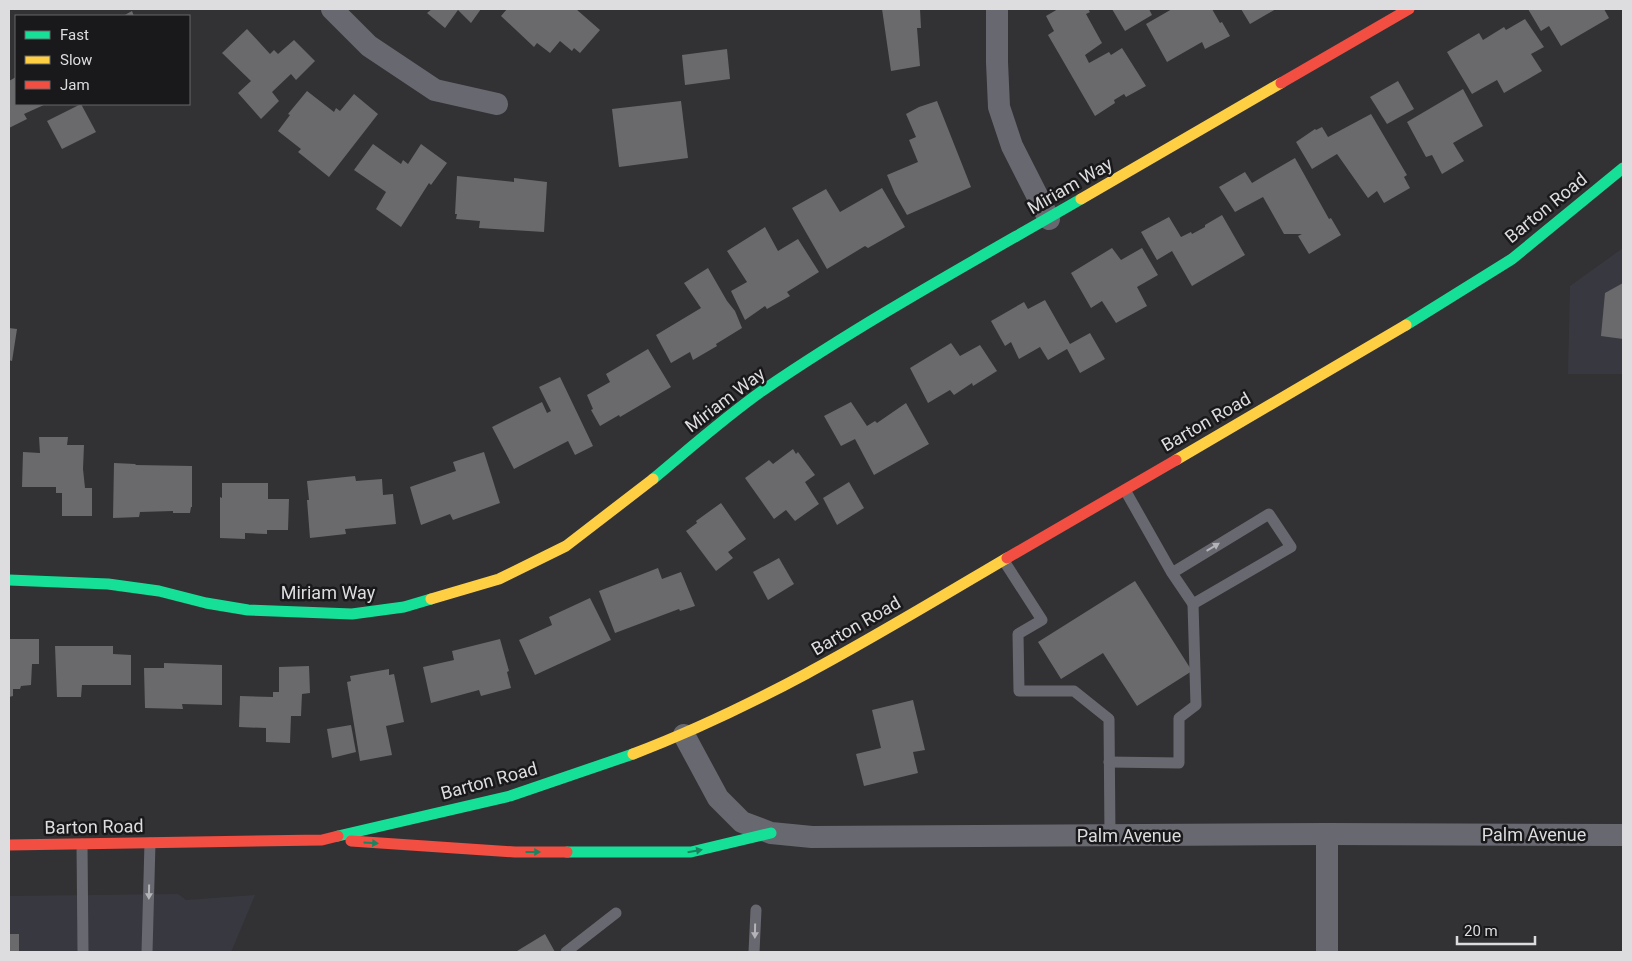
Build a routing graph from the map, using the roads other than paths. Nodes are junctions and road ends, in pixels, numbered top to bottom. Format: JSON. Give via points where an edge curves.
{"nodes":[{"id":1,"x":332,"y":9,"type":"edge"},
{"id":2,"x":997,"y":9,"type":"edge"},
{"id":3,"x":1409,"y":9,"type":"edge"},
{"id":4,"x":497,"y":104,"type":"dead end"},
{"id":5,"x":1623,"y":168,"type":"edge"},
{"id":6,"x":1049,"y":219,"type":"junction"},
{"id":7,"x":1125,"y":490,"type":"junction"},
{"id":8,"x":1004,"y":561,"type":"junction"},
{"id":9,"x":1172,"y":572,"type":"junction"},
{"id":10,"x":9,"y":580,"type":"edge"},
{"id":11,"x":1193,"y":604,"type":"junction"},
{"id":12,"x":684,"y":735,"type":"junction"},
{"id":13,"x":1109,"y":762,"type":"junction"},
{"id":14,"x":771,"y":833,"type":"junction"},
{"id":15,"x":1327,"y":834,"type":"junction"},
{"id":16,"x":1623,"y":835,"type":"edge"},
{"id":17,"x":1110,"y":836,"type":"junction"},
{"id":18,"x":322,"y":840,"type":"junction"},
{"id":19,"x":82,"y":844,"type":"junction"},
{"id":20,"x":150,"y":844,"type":"junction"},
{"id":21,"x":9,"y":845,"type":"edge"},
{"id":22,"x":756,"y":910,"type":"dead end"},
{"id":23,"x":616,"y":912,"type":"dead end"},
{"id":24,"x":82,"y":952,"type":"edge"},
{"id":25,"x":146,"y":952,"type":"edge"},
{"id":26,"x":566,"y":952,"type":"edge"},
{"id":27,"x":754,"y":952,"type":"edge"},
{"id":28,"x":1327,"y":952,"type":"edge"}],
"edges":[{"from":1,"to":4,"type":"street","via":[[369,46],[435,90]]},
{"from":2,"to":6,"type":"street","via":[[999,107],[1012,146]]},
{"from":3,"to":6,"type":"main road","name":"Miriam Way"},
{"from":5,"to":7,"type":"main road","name":"Barton Road","via":[[1512,259],[1432,310]]},
{"from":6,"to":10,"type":"main road","name":"Miriam Way","via":[[858,328],[761,392],[632,498],[566,546],[499,579],[404,607],[352,614],[248,610],[108,584]]},
{"from":7,"to":8,"type":"main road","name":"Barton Road"},
{"from":7,"to":9,"type":"lane"},
{"from":8,"to":12,"type":"main road","name":"Barton Road","via":[[826,664]]},
{"from":8,"to":13,"type":"lane","via":[[1042,620],[1018,634],[1019,691],[1074,691],[1109,719]]},
{"from":9,"to":11,"type":"lane"},
{"from":9,"to":11,"type":"lane","one_way":true,"via":[[1269,514],[1291,547]]},
{"from":11,"to":13,"type":"lane","via":[[1196,705],[1178,718],[1179,763]]},
{"from":12,"to":14,"type":"street","name":"Palm Avenue","via":[[718,798],[742,822]]},
{"from":12,"to":18,"type":"main road","name":"Barton Road","via":[[510,796]]},
{"from":13,"to":17,"type":"lane"},
{"from":14,"to":17,"type":"street","name":"Palm Avenue","via":[[812,838]]},
{"from":18,"to":14,"type":"main road","one_way":true,"via":[[515,852],[691,852]]},
{"from":15,"to":16,"type":"street","name":"Palm Avenue"},
{"from":15,"to":17,"type":"street","name":"Palm Avenue"},
{"from":15,"to":28,"type":"street"},
{"from":18,"to":20,"type":"main road","name":"Barton Road"},
{"from":19,"to":20,"type":"main road","name":"Barton Road"},
{"from":19,"to":21,"type":"main road","name":"Barton Road"},
{"from":19,"to":24,"type":"lane"},
{"from":20,"to":25,"type":"lane","one_way":true},
{"from":22,"to":27,"type":"lane","one_way":true},
{"from":23,"to":26,"type":"lane"}]}
